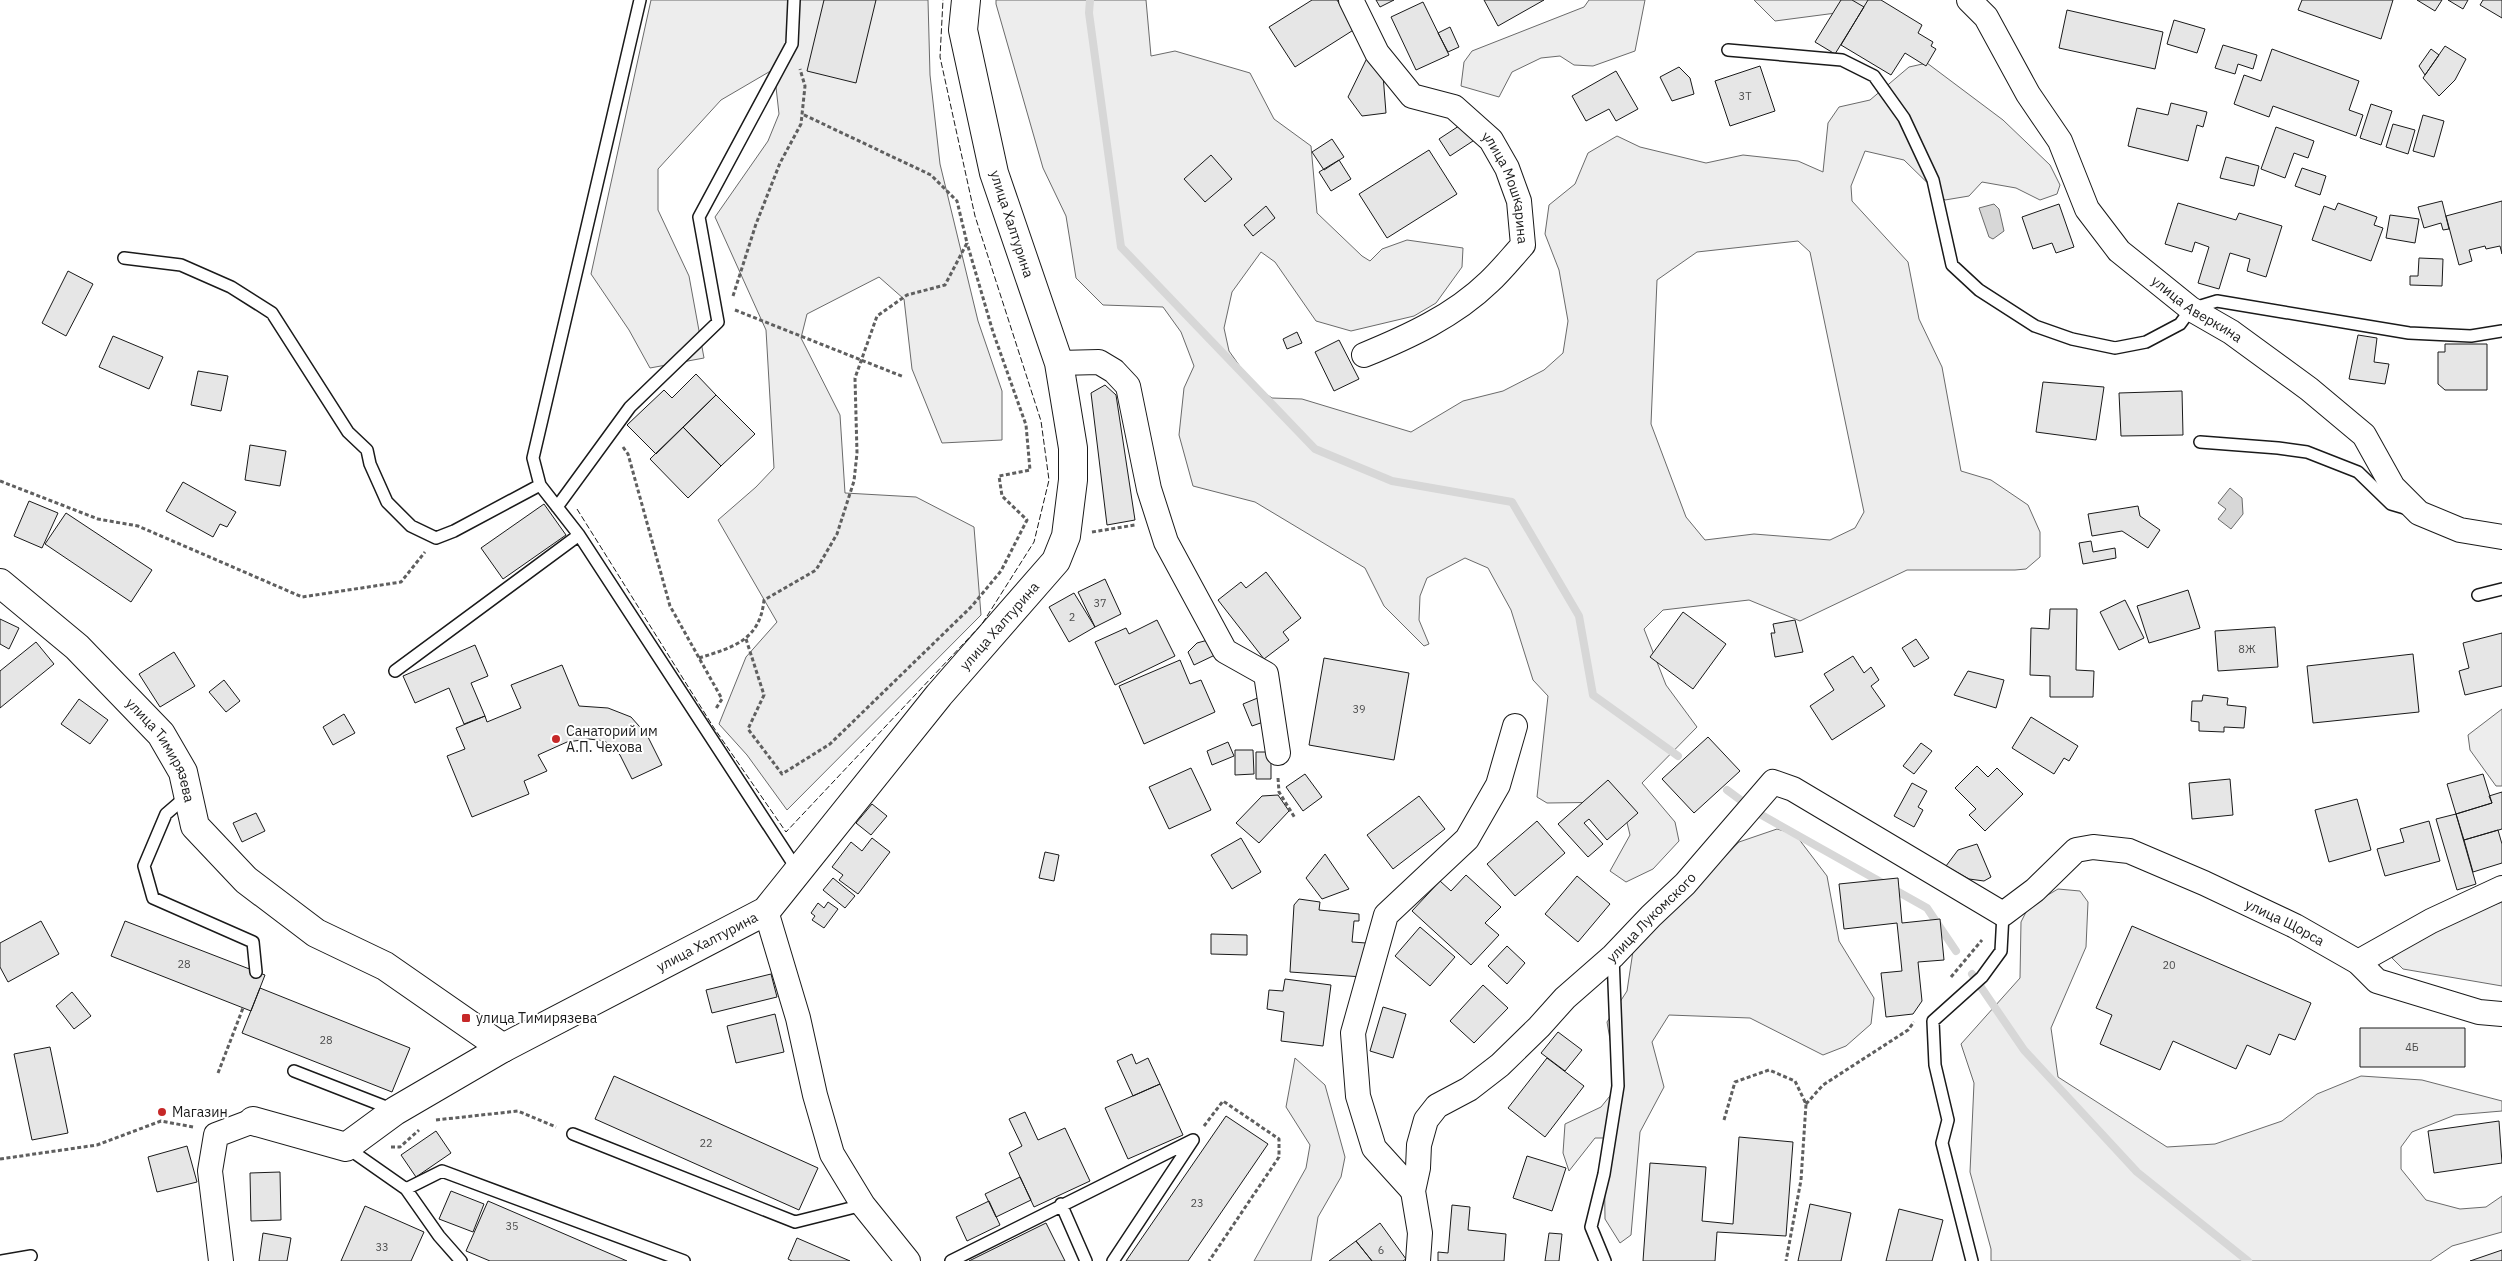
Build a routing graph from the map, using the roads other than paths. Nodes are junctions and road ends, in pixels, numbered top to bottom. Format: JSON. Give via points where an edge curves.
{"nodes":[{"id":1,"x":640,"y":0,"type":"edge"},
{"id":2,"x":794,"y":0,"type":"edge"},
{"id":3,"x":966,"y":0,"type":"edge"},
{"id":4,"x":1351,"y":0,"type":"edge"},
{"id":5,"x":1968,"y":0,"type":"edge"},
{"id":6,"x":1728,"y":50,"type":"dead end"},
{"id":7,"x":124,"y":258,"type":"dead end"},
{"id":8,"x":2190,"y":309,"type":"junction"},
{"id":9,"x":2502,"y":331,"type":"edge"},
{"id":10,"x":1364,"y":355,"type":"dead end"},
{"id":11,"x":1059,"y":363,"type":"junction"},
{"id":12,"x":2200,"y":442,"type":"dead end"},
{"id":13,"x":540,"y":485,"type":"junction"},
{"id":14,"x":557,"y":507,"type":"junction"},
{"id":15,"x":2419,"y":513,"type":"junction"},
{"id":16,"x":579,"y":535,"type":"junction"},
{"id":17,"x":2502,"y":537,"type":"edge"},
{"id":18,"x":0,"y":583,"type":"edge"},
{"id":19,"x":2502,"y":589,"type":"edge"},
{"id":20,"x":2478,"y":595,"type":"dead end"},
{"id":21,"x":394,"y":671,"type":"dead end"},
{"id":22,"x":1515,"y":726,"type":"dead end"},
{"id":23,"x":1278,"y":752,"type":"road end"},
{"id":24,"x":188,"y":796,"type":"junction"},
{"id":25,"x":798,"y":871,"type":"junction"},
{"id":26,"x":2502,"y":888,"type":"edge"},
{"id":27,"x":766,"y":912,"type":"junction"},
{"id":28,"x":2003,"y":914,"type":"junction"},
{"id":29,"x":1613,"y":956,"type":"junction"},
{"id":30,"x":2358,"y":962,"type":"junction"},
{"id":31,"x":256,"y":972,"type":"dead end"},
{"id":32,"x":2502,"y":1014,"type":"edge"},
{"id":33,"x":503,"y":1048,"type":"junction"},
{"id":34,"x":294,"y":1071,"type":"dead end"},
{"id":35,"x":396,"y":1111,"type":"junction"},
{"id":36,"x":253,"y":1121,"type":"joint"},
{"id":37,"x":573,"y":1134,"type":"road end"},
{"id":38,"x":346,"y":1147,"type":"junction"},
{"id":39,"x":406,"y":1189,"type":"junction"},
{"id":40,"x":1413,"y":1191,"type":"junction"},
{"id":41,"x":1061,"y":1204,"type":"junction"},
{"id":42,"x":864,"y":1205,"type":"junction"},
{"id":43,"x":31,"y":1256,"type":"dead end"},
{"id":44,"x":2,"y":1261,"type":"edge"},
{"id":45,"x":221,"y":1261,"type":"edge"},
{"id":46,"x":462,"y":1261,"type":"edge"},
{"id":47,"x":684,"y":1261,"type":"edge"},
{"id":48,"x":908,"y":1261,"type":"edge"},
{"id":49,"x":951,"y":1261,"type":"edge"},
{"id":50,"x":1086,"y":1261,"type":"edge"},
{"id":51,"x":1113,"y":1261,"type":"edge"},
{"id":52,"x":1418,"y":1261,"type":"edge"},
{"id":53,"x":1605,"y":1261,"type":"edge"},
{"id":54,"x":1972,"y":1261,"type":"edge"}],
"edges":[{"from":1,"to":13,"type":"lane","via":[[533,458]]},
{"from":2,"to":14,"type":"lane","via":[[792,44],[699,217],[718,322],[630,407]]},
{"from":3,"to":11,"type":"street","name":"улица Халтурина","via":[[963,30],[994,173]]},
{"from":4,"to":10,"type":"street","name":"улица Мошкарина","via":[[1377,53],[1412,96],[1454,107],[1491,140],[1507,168],[1519,201],[1523,245],[1488,283],[1450,312],[1408,337]]},
{"from":5,"to":8,"type":"street","name":"улица Аверкина","via":[[1986,17],[2028,94],[2060,141],[2087,209],[2119,251]]},
{"from":6,"to":8,"type":"lane","via":[[1842,60],[1874,76],[1904,118],[1934,180],[1952,265],[1979,290],[2035,326],[2072,339],[2115,348],[2146,342],[2180,324]]},
{"from":7,"to":13,"type":"lane","via":[[182,265],[231,287],[272,313],[348,432],[367,450],[386,502],[411,526],[436,538]]},
{"from":8,"to":9,"type":"lane","via":[[2217,302],[2408,333],[2471,336]]},
{"from":8,"to":15,"type":"street","name":"улица Аверкина","via":[[2214,321],[2275,364],[2364,435],[2393,487]]},
{"from":11,"to":23,"type":"street","via":[[1099,362],[1128,386],[1149,489],[1166,542],[1225,651],[1266,674]]},
{"from":11,"to":25,"type":"street","name":"улица Халтурина","via":[[1073,448],[1073,480],[1066,536],[1056,561],[939,694]]},
{"from":12,"to":15,"type":"lane","via":[[2307,452],[2358,472],[2391,504]]},
{"from":13,"to":14,"type":"lane"},
{"from":14,"to":16,"type":"lane"},
{"from":15,"to":17,"type":"street","name":"улица Аверкина","via":[[2460,530]]},
{"from":16,"to":21,"type":"lane"},
{"from":16,"to":25,"type":"lane"},
{"from":18,"to":24,"type":"street","name":"улица Тимирязева","via":[[77,647],[162,734],[183,772]]},
{"from":19,"to":20,"type":"lane"},
{"from":22,"to":40,"type":"street","via":[[1498,785],[1467,839],[1386,915],[1353,1033],[1358,1096],[1374,1148]]},
{"from":24,"to":31,"type":"lane","via":[[166,814],[144,866],[153,898],[253,942]]},
{"from":24,"to":33,"type":"street","name":"улица Тимирязева","via":[[195,826],[246,880],[316,932],[385,966]]},
{"from":25,"to":27,"type":"street","name":"улица Халтурина"},
{"from":26,"to":30,"type":"street","via":[[2431,921]]},
{"from":27,"to":33,"type":"street","name":"улица Халтурина"},
{"from":27,"to":42,"type":"street","via":[[798,1018],[832,1154]]},
{"from":28,"to":29,"type":"street","name":"улица Лукомского","via":[[1793,789],[1773,782],[1685,884]]},
{"from":28,"to":30,"type":"street","name":"улица Щорса","via":[[2035,890],[2076,850],[2129,851],[2295,926]]},
{"from":28,"to":54,"type":"lane","via":[[2000,951],[1982,977],[1933,1022],[1935,1065],[1948,1120],[1942,1143]]},
{"from":29,"to":40,"type":"street","name":"улица Лукомского","via":[[1565,998],[1500,1065],[1470,1089],[1437,1106],[1426,1120]]},
{"from":29,"to":53,"type":"lane","via":[[1618,1086],[1604,1174],[1591,1227]]},
{"from":30,"to":32,"type":"street","name":"улица Щорса","via":[[2377,981],[2479,1012]]},
{"from":33,"to":35,"type":"street","name":"улица Халтурина"},
{"from":34,"to":35,"type":"lane"},
{"from":35,"to":38,"type":"street"},
{"from":36,"to":38,"type":"street"},
{"from":36,"to":45,"type":"street","via":[[216,1135],[210,1171]]},
{"from":37,"to":42,"type":"lane","via":[[795,1222]]},
{"from":38,"to":39,"type":"lane"},
{"from":39,"to":46,"type":"lane"},
{"from":39,"to":47,"type":"lane","via":[[442,1170]]},
{"from":40,"to":52,"type":"street","name":"улица Лукомского","via":[[1420,1233]]},
{"from":41,"to":49,"type":"lane"},
{"from":41,"to":50,"type":"lane"},
{"from":41,"to":51,"type":"lane","via":[[1193,1140]]},
{"from":42,"to":48,"type":"street"},
{"from":43,"to":44,"type":"lane"}]}
